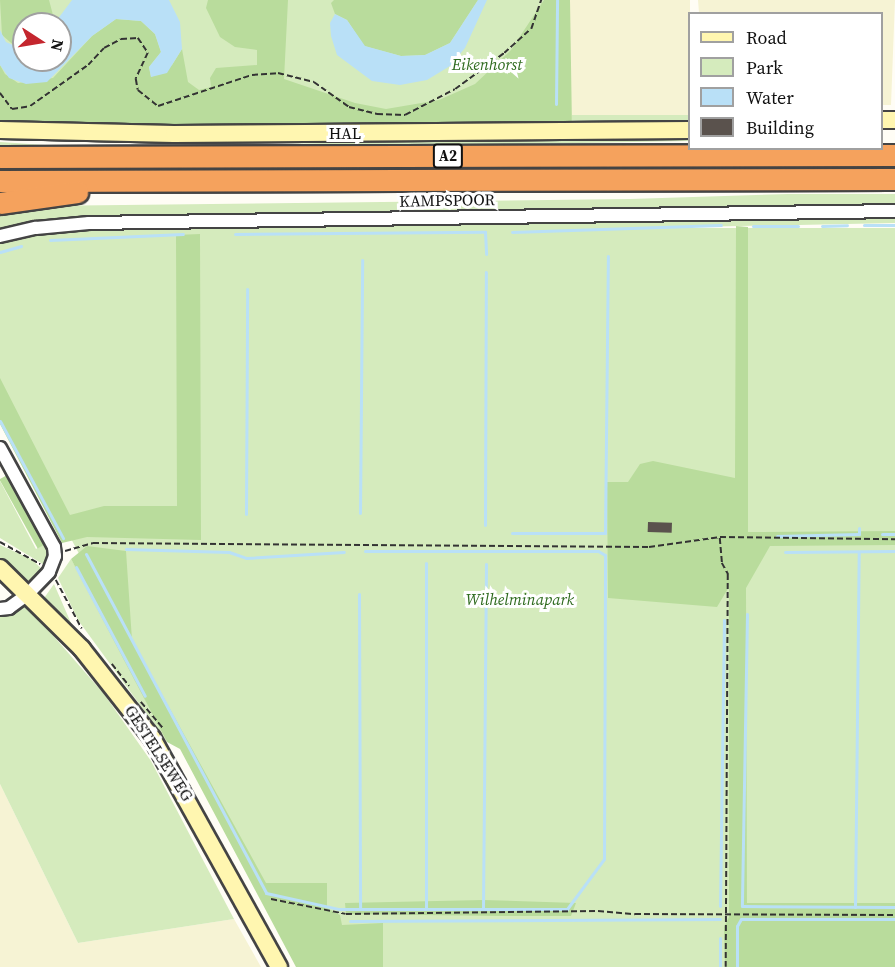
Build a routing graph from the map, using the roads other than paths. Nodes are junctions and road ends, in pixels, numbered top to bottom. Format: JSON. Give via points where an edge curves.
{"nodes":[{"id":1,"x":0,"y":130,"type":"edge"},
{"id":2,"x":688,"y":130,"type":"edge"},
{"id":3,"x":895,"y":155,"type":"edge"},
{"id":4,"x":0,"y":157,"type":"edge"},
{"id":5,"x":895,"y":179,"type":"edge"},
{"id":6,"x":178,"y":180,"type":"junction"},
{"id":7,"x":0,"y":181,"type":"edge"},
{"id":8,"x":0,"y":203,"type":"edge"},
{"id":9,"x":895,"y":212,"type":"edge"},
{"id":10,"x":0,"y":236,"type":"edge"},
{"id":11,"x":0,"y":448,"type":"edge"},
{"id":12,"x":0,"y":568,"type":"edge"},
{"id":13,"x":28,"y":594,"type":"junction"},
{"id":14,"x":0,"y":609,"type":"edge"},
{"id":15,"x":279,"y":967,"type":"edge"}],
"edges":[{"from":1,"to":2,"type":"street","name":"HAL","via":[[163,134]]},
{"from":3,"to":4,"type":"highway","number":"A2"},
{"from":5,"to":6,"type":"highway","number":"A2"},
{"from":6,"to":7,"type":"highway","number":"A2"},
{"from":6,"to":8,"type":"highway","number":"A2"},
{"from":9,"to":10,"type":"street","name":"KAMPSPOOR","via":[[89,223]]},
{"from":11,"to":13,"type":"street","via":[[54,547],[49,572]]},
{"from":12,"to":13,"type":"street","name":"GESTELSEWEG"},
{"from":13,"to":14,"type":"street","via":[[9,608]]},
{"from":13,"to":15,"type":"street","name":"GESTELSEWEG","via":[[82,649],[152,738]]}]}
